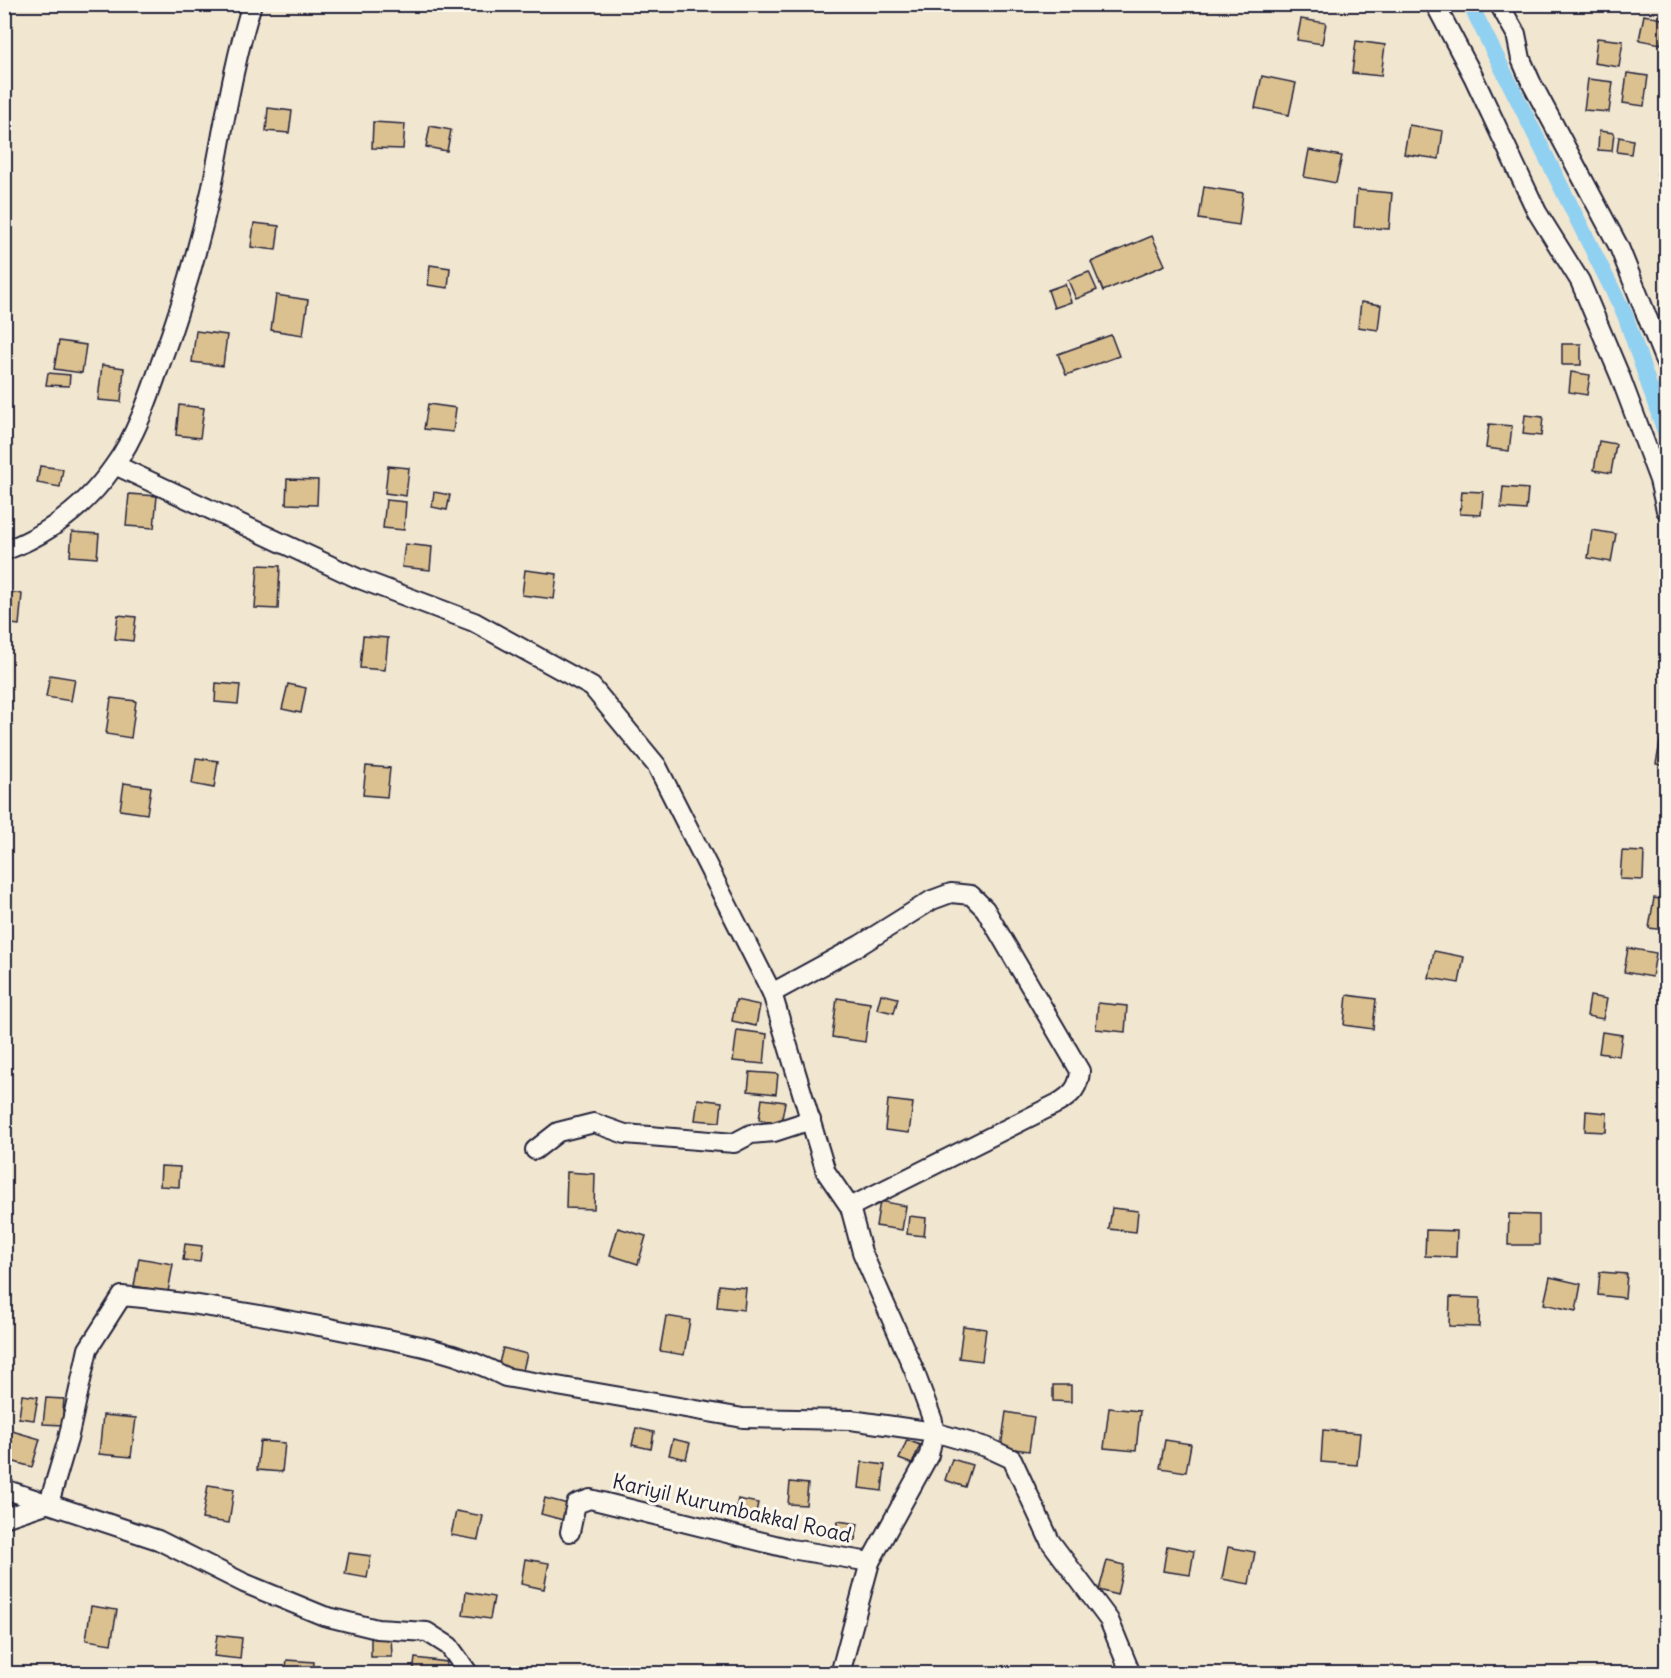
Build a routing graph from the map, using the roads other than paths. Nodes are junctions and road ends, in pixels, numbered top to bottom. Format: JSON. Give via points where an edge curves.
{"nodes":[{"id":1,"x":252,"y":4,"type":"edge"},
{"id":2,"x":1435,"y":4,"type":"edge"},
{"id":3,"x":1499,"y":4,"type":"edge"},
{"id":4,"x":1666,"y":364,"type":"edge"},
{"id":5,"x":115,"y":465,"type":"junction"},
{"id":6,"x":1666,"y":510,"type":"edge"},
{"id":7,"x":4,"y":551,"type":"edge"},
{"id":8,"x":772,"y":993,"type":"junction"},
{"id":9,"x":811,"y":1119,"type":"junction"},
{"id":10,"x":535,"y":1150,"type":"dead end"},
{"id":11,"x":850,"y":1207,"type":"junction"},
{"id":12,"x":934,"y":1432,"type":"junction"},
{"id":13,"x":4,"y":1489,"type":"edge"},
{"id":14,"x":49,"y":1503,"type":"junction"},
{"id":15,"x":4,"y":1518,"type":"edge"},
{"id":16,"x":570,"y":1532,"type":"dead end"},
{"id":17,"x":870,"y":1562,"type":"junction"},
{"id":18,"x":469,"y":1674,"type":"edge"},
{"id":19,"x":840,"y":1674,"type":"edge"},
{"id":20,"x":1131,"y":1674,"type":"edge"}],
"edges":[{"from":1,"to":5,"type":"street","via":[[180,308],[146,404]]},
{"from":2,"to":6,"type":"street","via":[[1537,212],[1580,280],[1659,480]]},
{"from":3,"to":4,"type":"street","via":[[1516,34],[1531,82],[1619,248]]},
{"from":5,"to":7,"type":"street","via":[[62,522],[32,541]]},
{"from":5,"to":8,"type":"street","via":[[357,578],[474,622],[592,687],[657,766]]},
{"from":8,"to":9,"type":"street"},
{"from":8,"to":11,"type":"street","via":[[932,900],[951,893],[971,895],[985,909],[1080,1071],[1071,1095],[1058,1103]]},
{"from":9,"to":10,"type":"street","via":[[774,1132],[751,1134],[734,1143],[625,1134],[594,1123],[558,1132]]},
{"from":9,"to":11,"type":"street","via":[[826,1172]]},
{"from":11,"to":12,"type":"street","via":[[862,1252],[914,1370]]},
{"from":12,"to":14,"type":"street","via":[[851,1420],[743,1418],[505,1377],[481,1364],[425,1346],[191,1302],[122,1296],[88,1349]]},
{"from":12,"to":17,"type":"street","via":[[929,1455]]},
{"from":12,"to":20,"type":"street","via":[[986,1447],[1012,1460],[1050,1541],[1109,1620]]},
{"from":13,"to":14,"type":"street"},
{"from":14,"to":15,"type":"street"},
{"from":14,"to":18,"type":"street","via":[[158,1540],[243,1583],[324,1616],[377,1629],[428,1632],[449,1646]]},
{"from":16,"to":17,"type":"street","name":"Kariyil Kurumbakkal Road","via":[[576,1504],[590,1499],[791,1549]]},
{"from":17,"to":19,"type":"street"}]}
